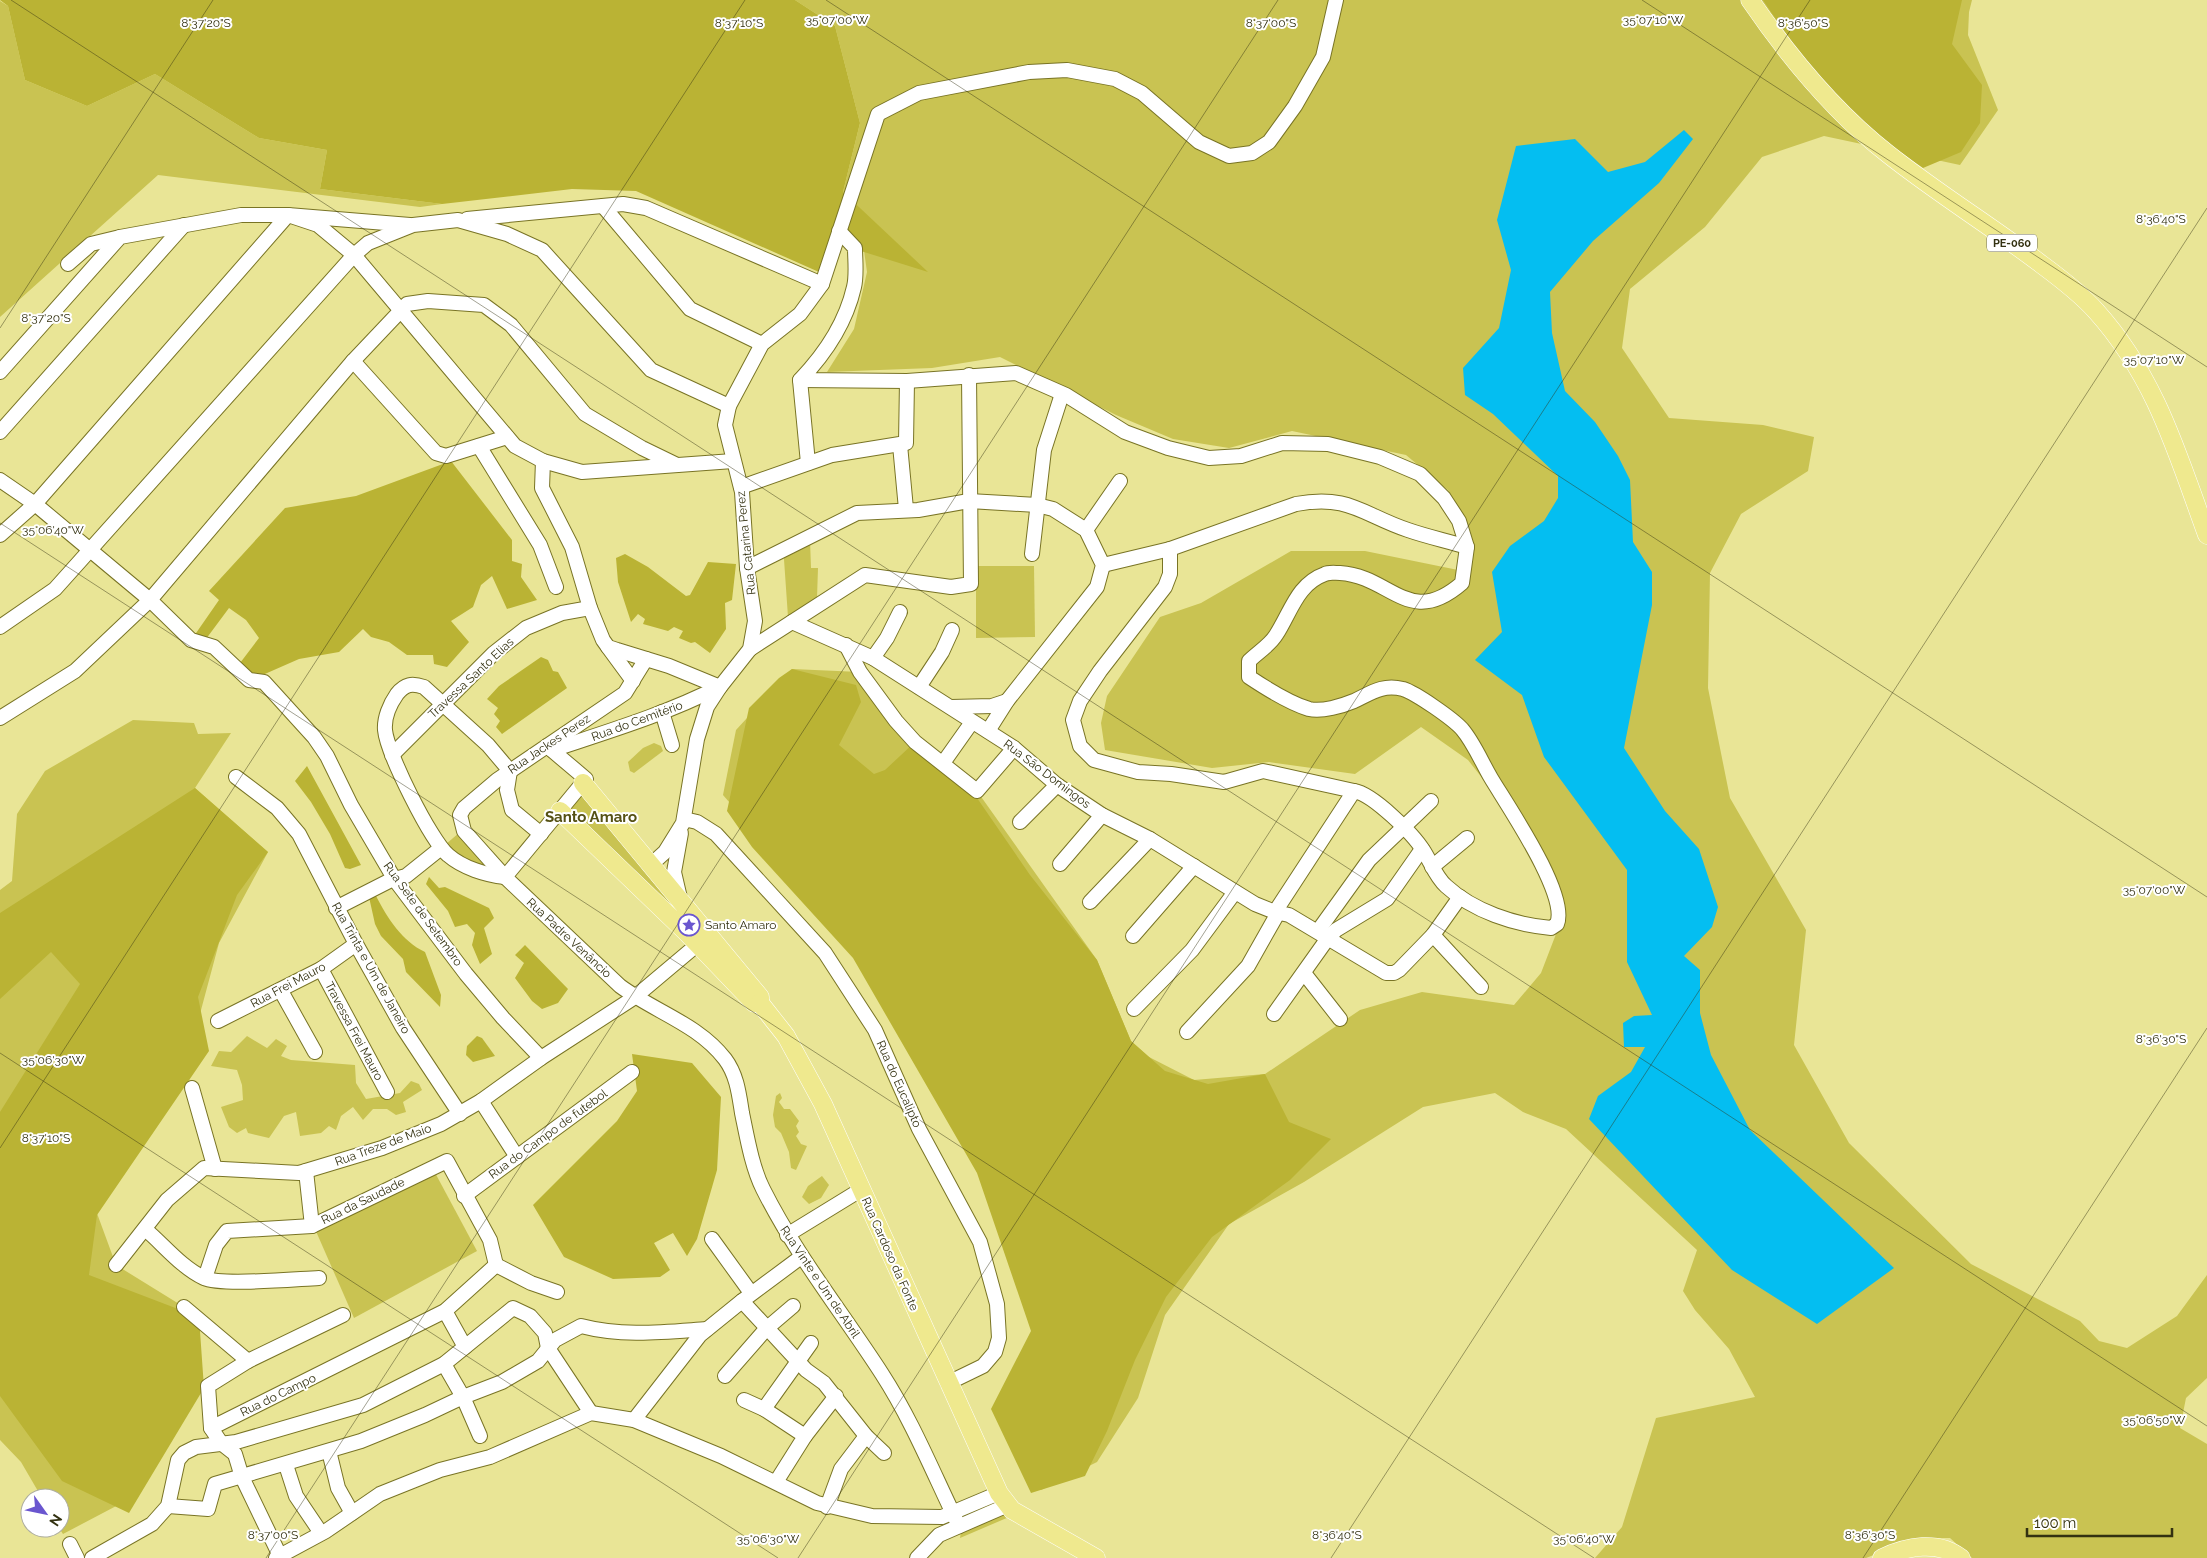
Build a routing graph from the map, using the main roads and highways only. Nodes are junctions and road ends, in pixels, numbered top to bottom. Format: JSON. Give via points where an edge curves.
{"nodes":[{"id":1,"x":1750,"y":0,"type":"edge"},
{"id":2,"x":2207,"y":535,"type":"edge"},
{"id":3,"x":583,"y":783,"type":"road end"},
{"id":4,"x":560,"y":811,"type":"road end"},
{"id":5,"x":703,"y":940,"type":"junction"},
{"id":6,"x":1096,"y":1558,"type":"edge"},
{"id":7,"x":1882,"y":1558,"type":"edge"},
{"id":8,"x":1961,"y":1558,"type":"edge"}],
"edges":[{"from":1,"to":2,"type":"main road","number":"PE-060","via":[[1792,58],[1831,104],[1859,130],[1888,155],[2053,273],[2100,316],[2146,380]]},
{"from":3,"to":5,"type":"main road","name":"Rua Cardoso da Fonte","via":[[684,907]]},
{"from":4,"to":5,"type":"main road","name":"Rua Cardoso da Fonte"},
{"from":5,"to":6,"type":"main road","name":"Rua Cardoso da Fonte","via":[[754,1003],[760,1003],[806,1069],[948,1383],[1006,1502]]},
{"from":7,"to":8,"type":"main road","via":[[1904,1550],[1934,1546]]}]}
